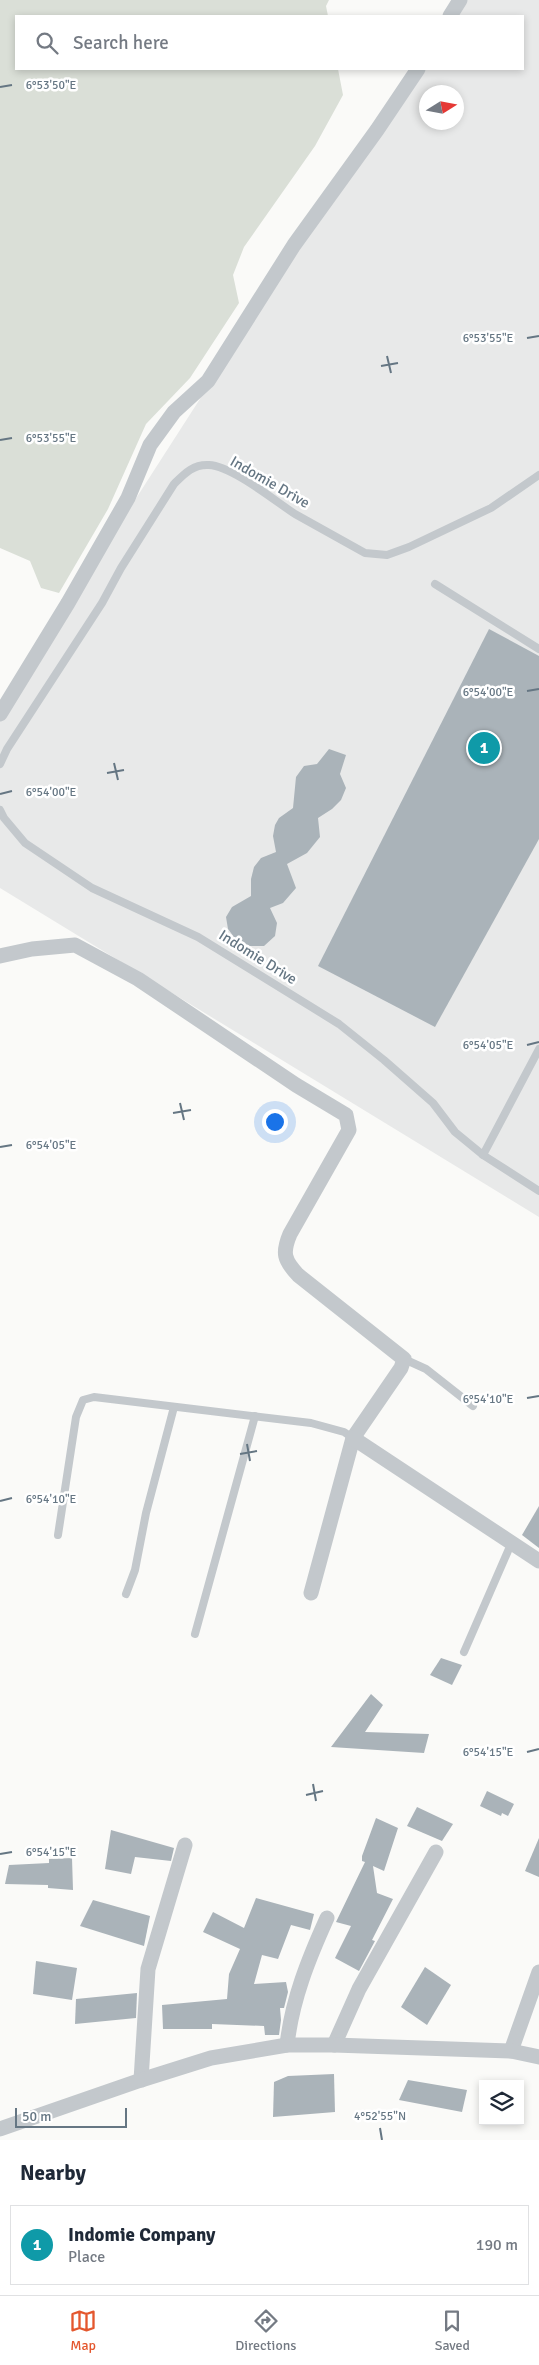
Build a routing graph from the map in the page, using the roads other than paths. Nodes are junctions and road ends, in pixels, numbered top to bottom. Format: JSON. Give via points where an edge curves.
{"nodes":[{"id":1,"x":460,"y":0,"type":"edge"},
{"id":2,"x":451,"y":15,"type":"edge"},
{"id":3,"x":417,"y":70,"type":"edge"},
{"id":4,"x":539,"y":475,"type":"edge"},
{"id":5,"x":435,"y":584,"type":"dead end"},
{"id":6,"x":539,"y":649,"type":"edge"},
{"id":7,"x":0,"y":714,"type":"edge"},
{"id":8,"x":0,"y":764,"type":"edge"},
{"id":9,"x":0,"y":810,"type":"edge"},
{"id":10,"x":0,"y":956,"type":"edge"},
{"id":11,"x":539,"y":1050,"type":"edge"},
{"id":12,"x":483,"y":1155,"type":"junction"},
{"id":13,"x":539,"y":1191,"type":"edge"},
{"id":14,"x":404,"y":1359,"type":"junction"},
{"id":15,"x":473,"y":1406,"type":"dead end"},
{"id":16,"x":174,"y":1407,"type":"junction"},
{"id":17,"x":255,"y":1416,"type":"junction"},
{"id":18,"x":353,"y":1438,"type":"junction"},
{"id":19,"x":58,"y":1535,"type":"dead end"},
{"id":20,"x":512,"y":1544,"type":"junction"},
{"id":21,"x":539,"y":1561,"type":"edge"},
{"id":22,"x":126,"y":1594,"type":"dead end"},
{"id":23,"x":310,"y":1594,"type":"dead end"},
{"id":24,"x":195,"y":1634,"type":"dead end"},
{"id":25,"x":464,"y":1652,"type":"dead end"},
{"id":26,"x":185,"y":1845,"type":"dead end"},
{"id":27,"x":436,"y":1852,"type":"dead end"},
{"id":28,"x":328,"y":1918,"type":"dead end"},
{"id":29,"x":539,"y":1972,"type":"edge"},
{"id":30,"x":287,"y":2045,"type":"junction"},
{"id":31,"x":334,"y":2045,"type":"junction"},
{"id":32,"x":511,"y":2051,"type":"junction"},
{"id":33,"x":539,"y":2057,"type":"edge"},
{"id":34,"x":141,"y":2080,"type":"junction"},
{"id":35,"x":0,"y":2129,"type":"edge"}],
"edges":[{"from":1,"to":2,"type":"street"},
{"from":3,"to":7,"type":"street","via":[[284,260],[208,381],[174,412],[150,444],[123,506]]},
{"from":4,"to":8,"type":"lane","name":"Indomie Drive","via":[[491,508],[450,528],[387,555],[375,555],[365,553],[227,472],[210,465],[195,467],[174,484]]},
{"from":5,"to":6,"type":"lane"},
{"from":9,"to":12,"type":"lane","name":"Indomie Drive","via":[[25,843],[92,888],[198,936],[339,1024],[434,1103],[455,1132]]},
{"from":10,"to":14,"type":"street","via":[[75,945],[138,979],[346,1115],[349,1130],[284,1246],[285,1260],[298,1275]]},
{"from":11,"to":12,"type":"lane"},
{"from":12,"to":13,"type":"lane","name":"Indomie Drive"},
{"from":14,"to":15,"type":"lane","via":[[426,1369]]},
{"from":14,"to":18,"type":"street"},
{"from":16,"to":17,"type":"lane"},
{"from":16,"to":19,"type":"lane","via":[[94,1397],[83,1400],[76,1418]]},
{"from":16,"to":22,"type":"lane","via":[[146,1513],[135,1570]]},
{"from":17,"to":18,"type":"lane","via":[[316,1424]]},
{"from":17,"to":24,"type":"lane"},
{"from":18,"to":20,"type":"street"},
{"from":18,"to":23,"type":"street"},
{"from":20,"to":21,"type":"street"},
{"from":20,"to":25,"type":"lane"},
{"from":26,"to":34,"type":"street","via":[[148,1969]]},
{"from":27,"to":31,"type":"street","via":[[359,1989]]},
{"from":28,"to":30,"type":"street","via":[[303,1974],[290,2015]]},
{"from":29,"to":32,"type":"street"},
{"from":30,"to":31,"type":"street"},
{"from":30,"to":34,"type":"street","via":[[211,2058]]},
{"from":31,"to":32,"type":"street"},
{"from":32,"to":33,"type":"street"},
{"from":34,"to":35,"type":"street"}]}
